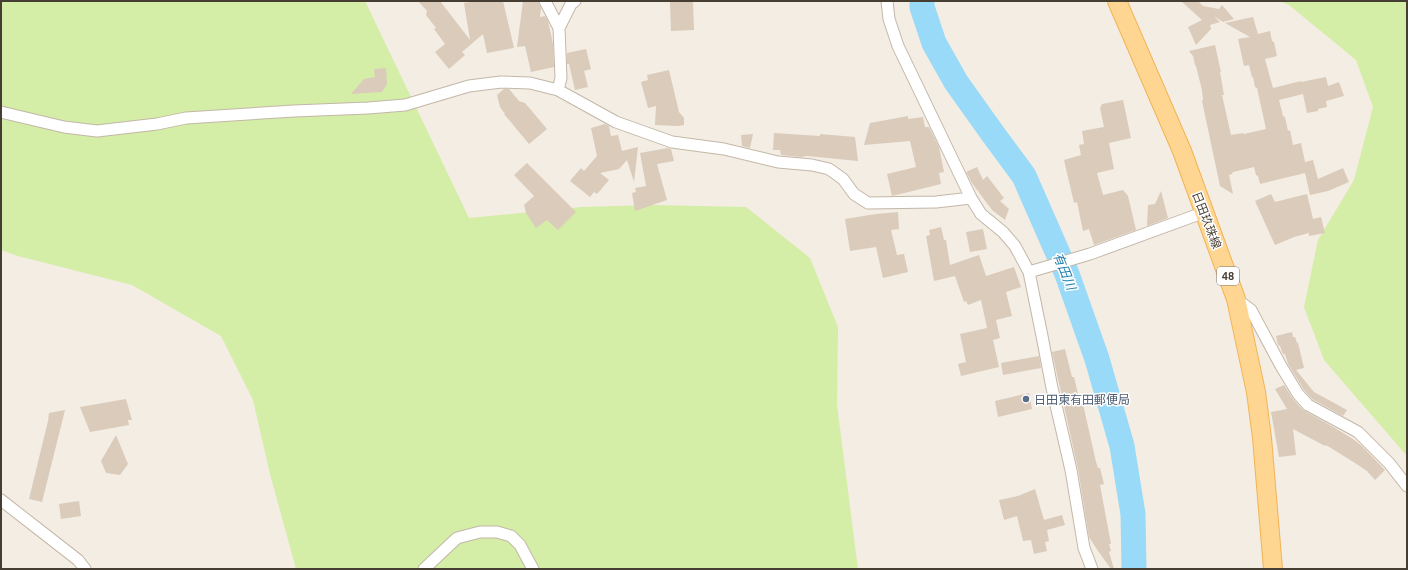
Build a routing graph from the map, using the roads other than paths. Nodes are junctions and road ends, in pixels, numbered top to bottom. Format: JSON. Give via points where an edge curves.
{"nodes":[{"id":1,"x":545,"y":1,"type":"edge"},
{"id":2,"x":574,"y":1,"type":"edge"},
{"id":3,"x":887,"y":1,"type":"edge"},
{"id":4,"x":1117,"y":1,"type":"edge"},
{"id":5,"x":559,"y":28,"type":"junction"},
{"id":6,"x":558,"y":90,"type":"junction"},
{"id":7,"x":1,"y":112,"type":"edge"},
{"id":8,"x":971,"y":198,"type":"junction"},
{"id":9,"x":1205,"y":212,"type":"junction"},
{"id":10,"x":1029,"y":272,"type":"junction"},
{"id":11,"x":1236,"y":299,"type":"junction"},
{"id":12,"x":1407,"y":486,"type":"edge"},
{"id":13,"x":1,"y":500,"type":"edge"},
{"id":14,"x":85,"y":569,"type":"edge"},
{"id":15,"x":424,"y":569,"type":"edge"},
{"id":16,"x":533,"y":569,"type":"edge"},
{"id":17,"x":1092,"y":569,"type":"edge"},
{"id":18,"x":1273,"y":569,"type":"edge"}],
"edges":[{"from":1,"to":5,"type":"street"},
{"from":2,"to":5,"type":"street"},
{"from":3,"to":8,"type":"street","via":[[889,19],[898,46]]},
{"from":4,"to":9,"type":"main road","name":"日田玖珠線","number":"48"},
{"from":5,"to":6,"type":"street","via":[[561,78]]},
{"from":6,"to":7,"type":"street","via":[[530,83],[501,82],[468,86],[404,105],[186,118],[97,131],[64,127]]},
{"from":6,"to":8,"type":"street","via":[[616,122],[672,142],[829,169],[843,180],[854,194],[868,203],[936,202]]},
{"from":8,"to":10,"type":"street","via":[[981,214],[1016,246]]},
{"from":9,"to":10,"type":"street","via":[[1090,254]]},
{"from":9,"to":11,"type":"main road","name":"日田玖珠線","number":"48"},
{"from":10,"to":17,"type":"street","via":[[1071,470],[1084,548]]},
{"from":11,"to":12,"type":"street","via":[[1251,310],[1281,366],[1308,405],[1358,432],[1389,463]]},
{"from":11,"to":18,"type":"main road","name":"日田玖珠線","number":"48","via":[[1256,392]]},
{"from":13,"to":14,"type":"street","via":[[78,560]]},
{"from":15,"to":16,"type":"street","via":[[457,538],[480,532],[497,532],[511,536],[520,545]]}]}
